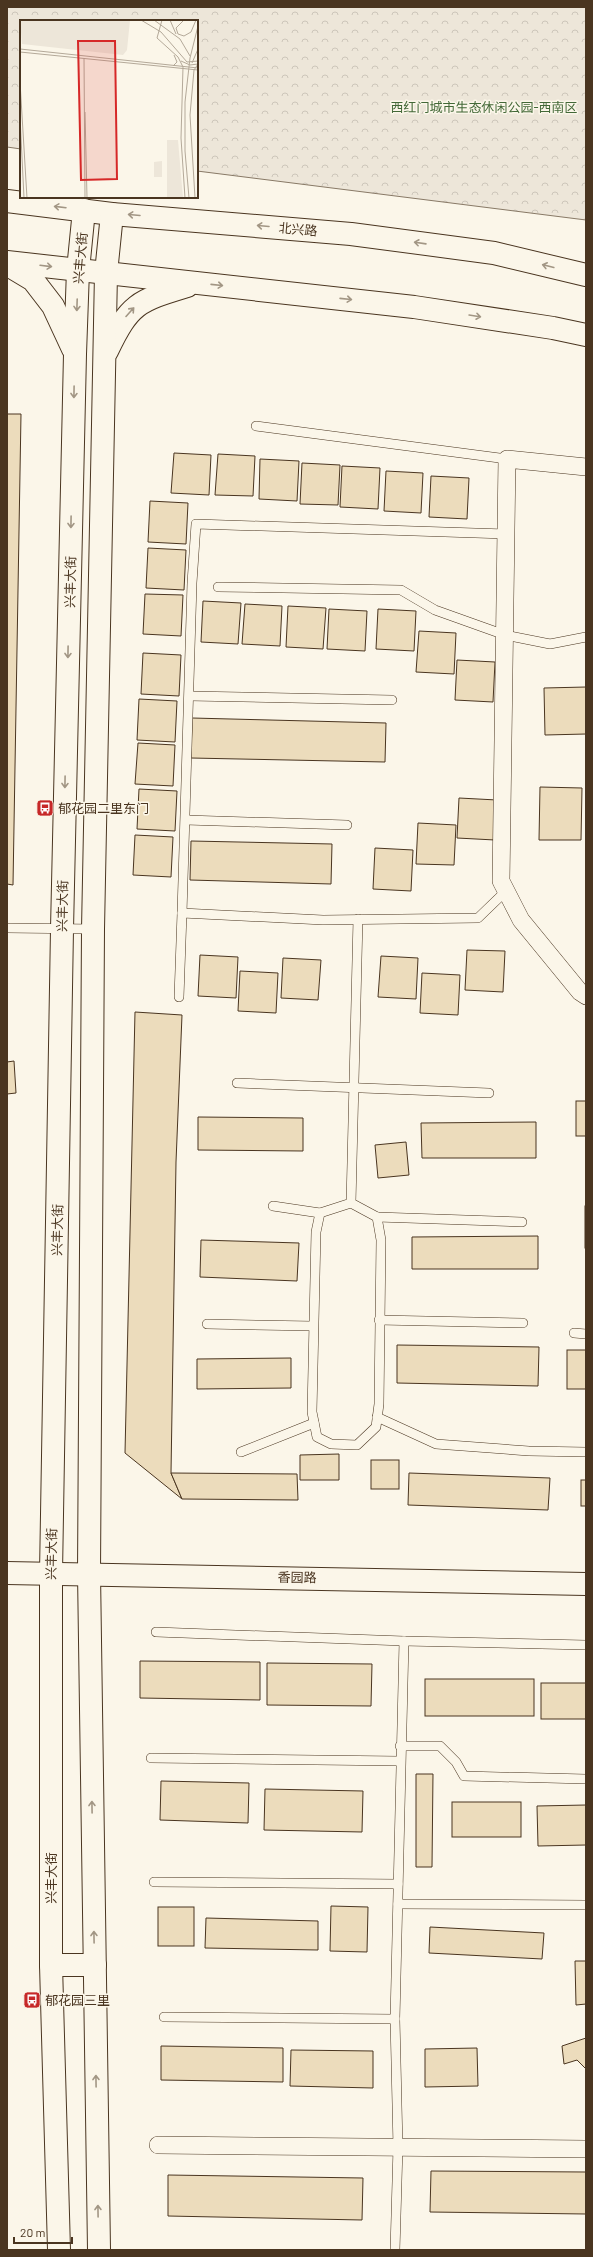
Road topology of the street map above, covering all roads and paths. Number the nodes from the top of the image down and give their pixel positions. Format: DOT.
graph roads {
  1 [pos="7,201"];
  2 [pos="84,210"];
  3 [pos="112,214"];
  4 [pos="7,263"];
  5 [pos="78,270"];
  6 [pos="106,274"];
  7 [pos="586,275"];
  8 [pos="195,283"];
  9 [pos="586,335"];
  10 [pos="75,354"];
  11 [pos="104,358"];
  12 [pos="256,426"];
  13 [pos="507,459"];
  14 [pos="586,467"];
  15 [pos="506,534"];
  16 [pos="218,587"];
  17 [pos="505,635"];
  18 [pos="586,637"];
  19 [pos="190,696"];
  20 [pos="392,700"];
  21 [pos="186,820"];
  22 [pos="347,825"];
  23 [pos="506,890"];
  24 [pos="182,913"];
  25 [pos="358,919"];
  26 [pos="7,928"];
  27 [pos="62,929"];
  28 [pos="93,929"];
  29 [pos="586,996"];
  30 [pos="179,997"];
  31 [pos="237,1083"];
  32 [pos="353,1088"];
  33 [pos="489,1093"];
  34 [pos="351,1203"];
  35 [pos="273,1206"];
  36 [pos="320,1212"];
  37 [pos="377,1217"];
  38 [pos="522,1222"];
  39 [pos="379,1320"];
  40 [pos="523,1323"];
  41 [pos="207,1324"];
  42 [pos="313,1326"];
  43 [pos="574,1333"];
  44 [pos="586,1334"];
  45 [pos="377,1416"];
  46 [pos="314,1423"];
  47 [pos="241,1452"];
  48 [pos="586,1452"];
  49 [pos="7,1573"];
  50 [pos="51,1573"];
  51 [pos="89,1573"];
  52 [pos="586,1584"];
  53 [pos="156,1632"];
  54 [pos="404,1641"];
  55 [pos="586,1644"];
  56 [pos="400,1746"];
  57 [pos="150,1758"];
  58 [pos="399,1762"];
  59 [pos="586,1779"];
  60 [pos="154,1882"];
  61 [pos="398,1884"];
  62 [pos="398,1904"];
  63 [pos="586,1905"];
  64 [pos="51,1964"];
  65 [pos="95,1965"];
  66 [pos="164,2017"];
  67 [pos="395,2019"];
  68 [pos="158,2145"];
  69 [pos="398,2147"];
  70 [pos="586,2149"];
  71 [pos="59,2250"];
  72 [pos="99,2250"];
  73 [pos="395,2250"];
  2 -- 1 [label="main road, 北兴路, one-way"];
  2 -- 3 [label="main road, 北兴路"];
  2 -- 5 [label="main road, 兴丰大街"];
  3 -- 6 [label="main road, 兴丰大街"];
  7 -- 3 [label="main road, 北兴路, one-way"];
  4 -- 5 [label="main road, one-way"];
  4 -- 10 [label="main road"];
  5 -- 6 [label="main road"];
  5 -- 10 [label="main road, 兴丰大街, one-way"];
  6 -- 8 [label="main road"];
  6 -- 11 [label="main road, 兴丰大街"];
  8 -- 9 [label="main road, one-way"];
  11 -- 8 [label="main road, one-way"];
  10 -- 27 [label="main road, 兴丰大街, one-way"];
  11 -- 28 [label="main road, 兴丰大街"];
  12 -- 13 [label="lane"];
  13 -- 14 [label="street"];
  13 -- 15 [label="street"];
  15 -- 17 [label="street"];
  15 -- 19 [label="lane"];
  16 -- 17 [label="lane"];
  17 -- 18 [label="lane"];
  17 -- 23 [label="street"];
  19 -- 20 [label="lane"];
  19 -- 21 [label="lane"];
  21 -- 22 [label="lane"];
  21 -- 24 [label="lane"];
  23 -- 25 [label="lane"];
  23 -- 29 [label="street"];
  24 -- 25 [label="lane"];
  24 -- 30 [label="lane"];
  25 -- 32 [label="lane"];
  26 -- 27 [label="lane"];
  27 -- 28 [label="lane"];
  27 -- 50 [label="main road, 兴丰大街"];
  28 -- 51 [label="main road, 兴丰大街"];
  31 -- 32 [label="lane"];
  32 -- 33 [label="lane"];
  32 -- 34 [label="lane"];
  34 -- 36 [label="lane"];
  34 -- 37 [label="lane"];
  35 -- 36 [label="lane"];
  36 -- 42 [label="lane"];
  37 -- 38 [label="lane"];
  37 -- 39 [label="lane"];
  39 -- 40 [label="lane"];
  39 -- 45 [label="lane"];
  41 -- 42 [label="lane"];
  42 -- 46 [label="lane"];
  43 -- 44 [label="lane"];
  45 -- 46 [label="lane"];
  45 -- 48 [label="lane"];
  46 -- 47 [label="lane"];
  49 -- 50 [label="main road, 香园路"];
  50 -- 51 [label="main road, 香园路"];
  50 -- 64 [label="main road, 兴丰大街"];
  51 -- 52 [label="main road, 香园路"];
  65 -- 51 [label="main road, 兴丰大街, one-way"];
  53 -- 54 [label="lane"];
  54 -- 55 [label="lane"];
  54 -- 56 [label="lane"];
  56 -- 58 [label="lane"];
  56 -- 59 [label="lane"];
  57 -- 58 [label="lane"];
  58 -- 61 [label="lane"];
  60 -- 61 [label="lane"];
  61 -- 62 [label="lane"];
  62 -- 63 [label="lane"];
  62 -- 67 [label="lane"];
  64 -- 65 [label="main road"];
  64 -- 71 [label="main road, 兴丰大街"];
  72 -- 65 [label="main road, 兴丰大街, one-way"];
  66 -- 67 [label="lane"];
  67 -- 69 [label="lane"];
  68 -- 69 [label="street"];
  69 -- 70 [label="street"];
  69 -- 73 [label="lane"];
}
